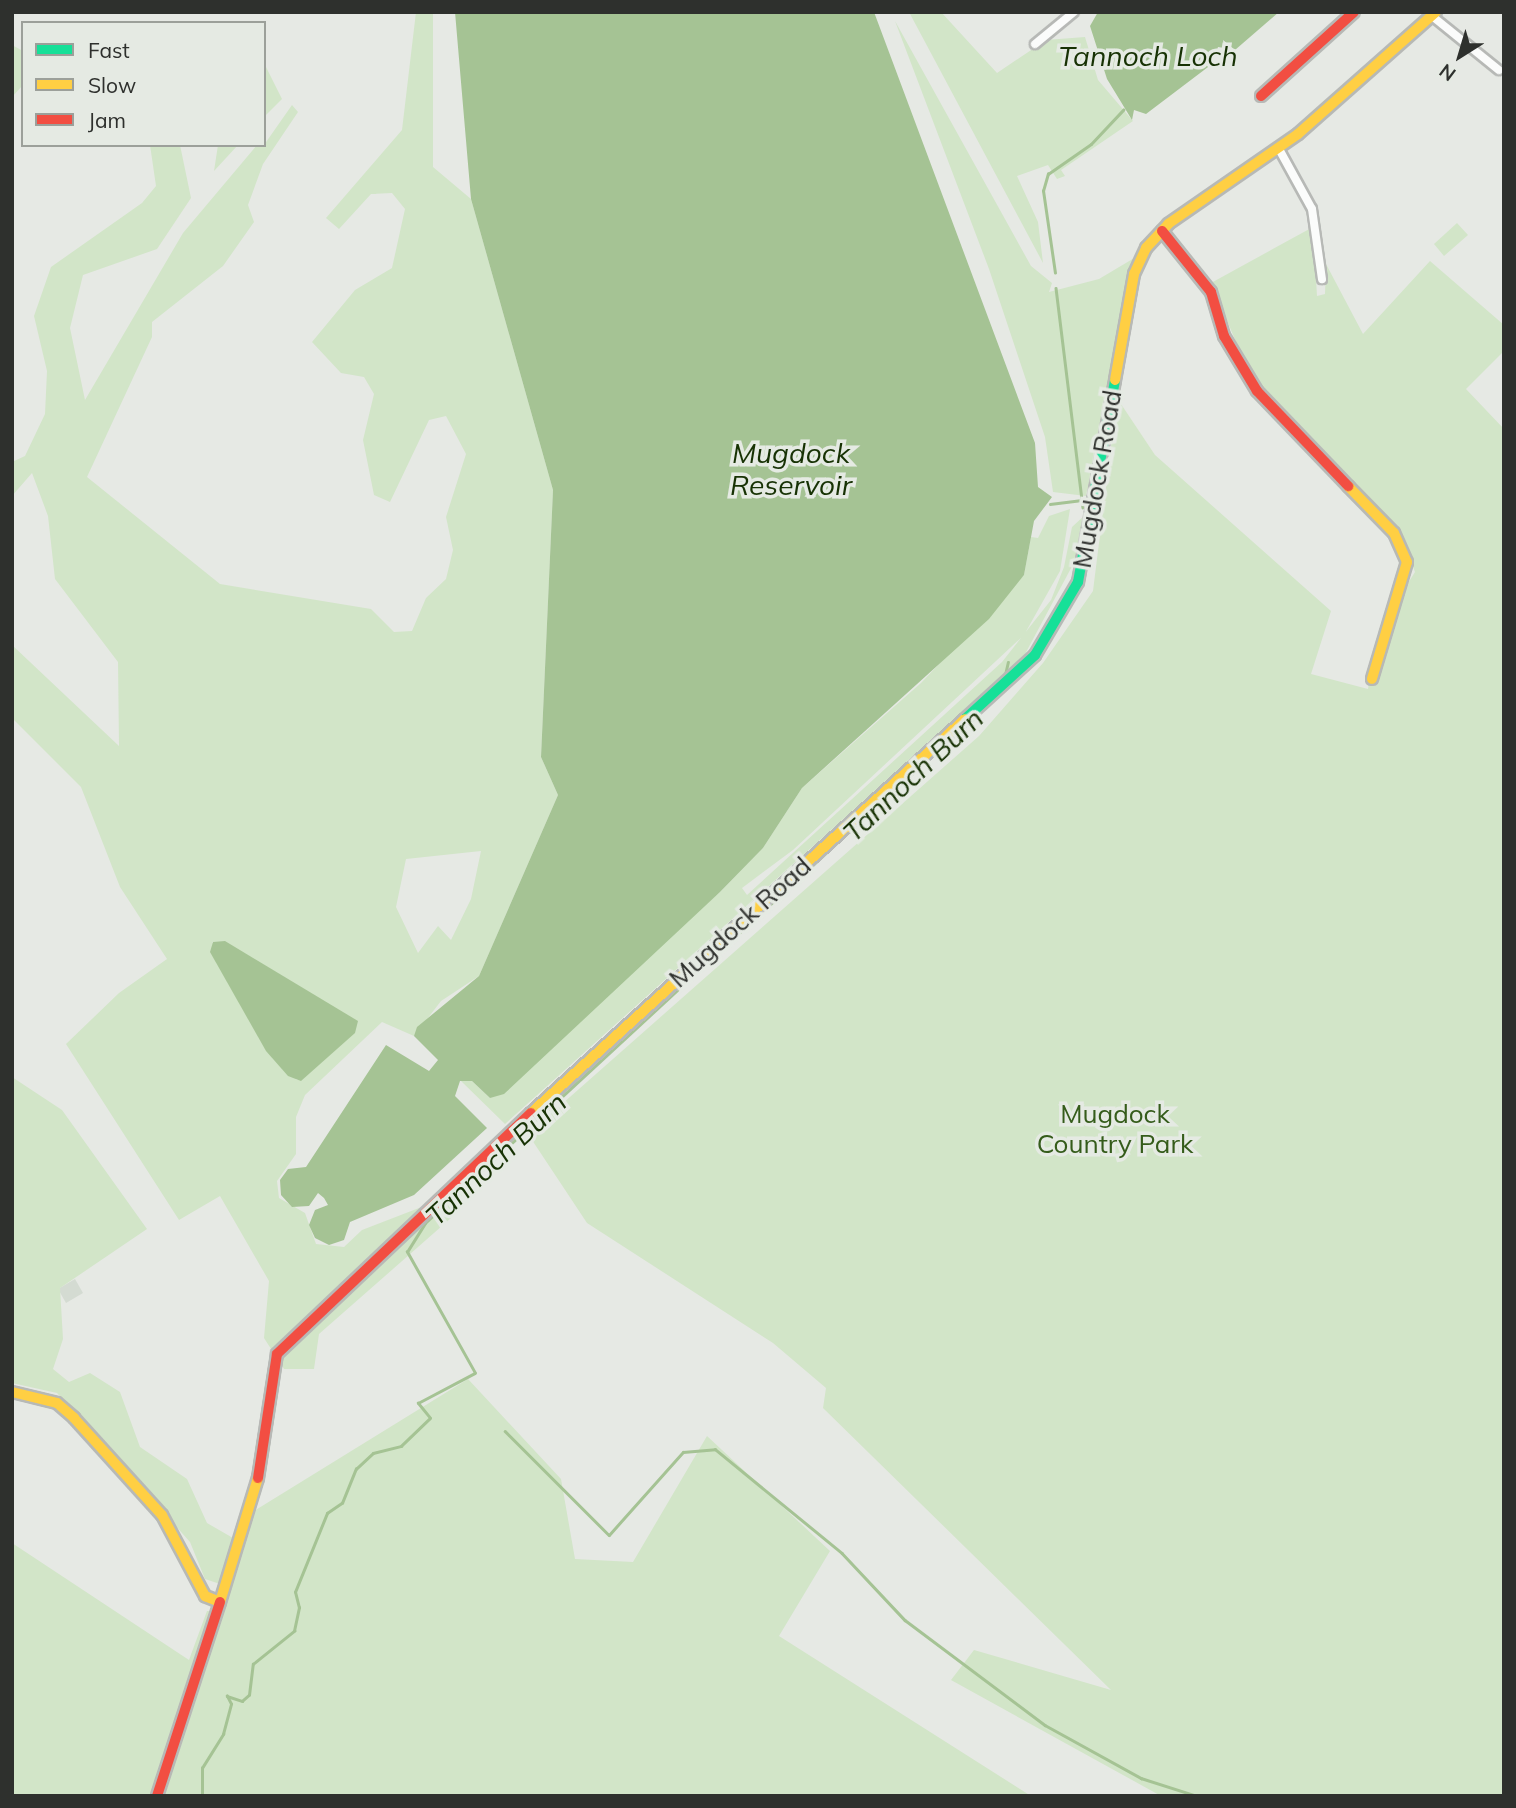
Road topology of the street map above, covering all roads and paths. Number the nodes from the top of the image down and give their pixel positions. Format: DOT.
graph roads {
  1 [pos="1074,12"];
  2 [pos="1354,12"];
  3 [pos="1434,14"];
  4 [pos="1035,44"];
  5 [pos="1499,70"];
  6 [pos="1261,96"];
  7 [pos="1279,149"];
  8 [pos="1162,231"];
  9 [pos="1322,279"];
  10 [pos="1372,679"];
  11 [pos="12,1392"];
  12 [pos="220,1602"];
  13 [pos="157,1796"];
  1 -- 4 [label="street"];
  2 -- 6 [label="street"];
  3 -- 5 [label="street"];
  3 -- 7 [label="street, Mugdock Road"];
  7 -- 8 [label="street, Mugdock Road"];
  7 -- 9 [label="street"];
  8 -- 10 [label="street"];
  8 -- 12 [label="street, Mugdock Road"];
  11 -- 12 [label="street"];
  12 -- 13 [label="street, Mugdock Road"];
}
